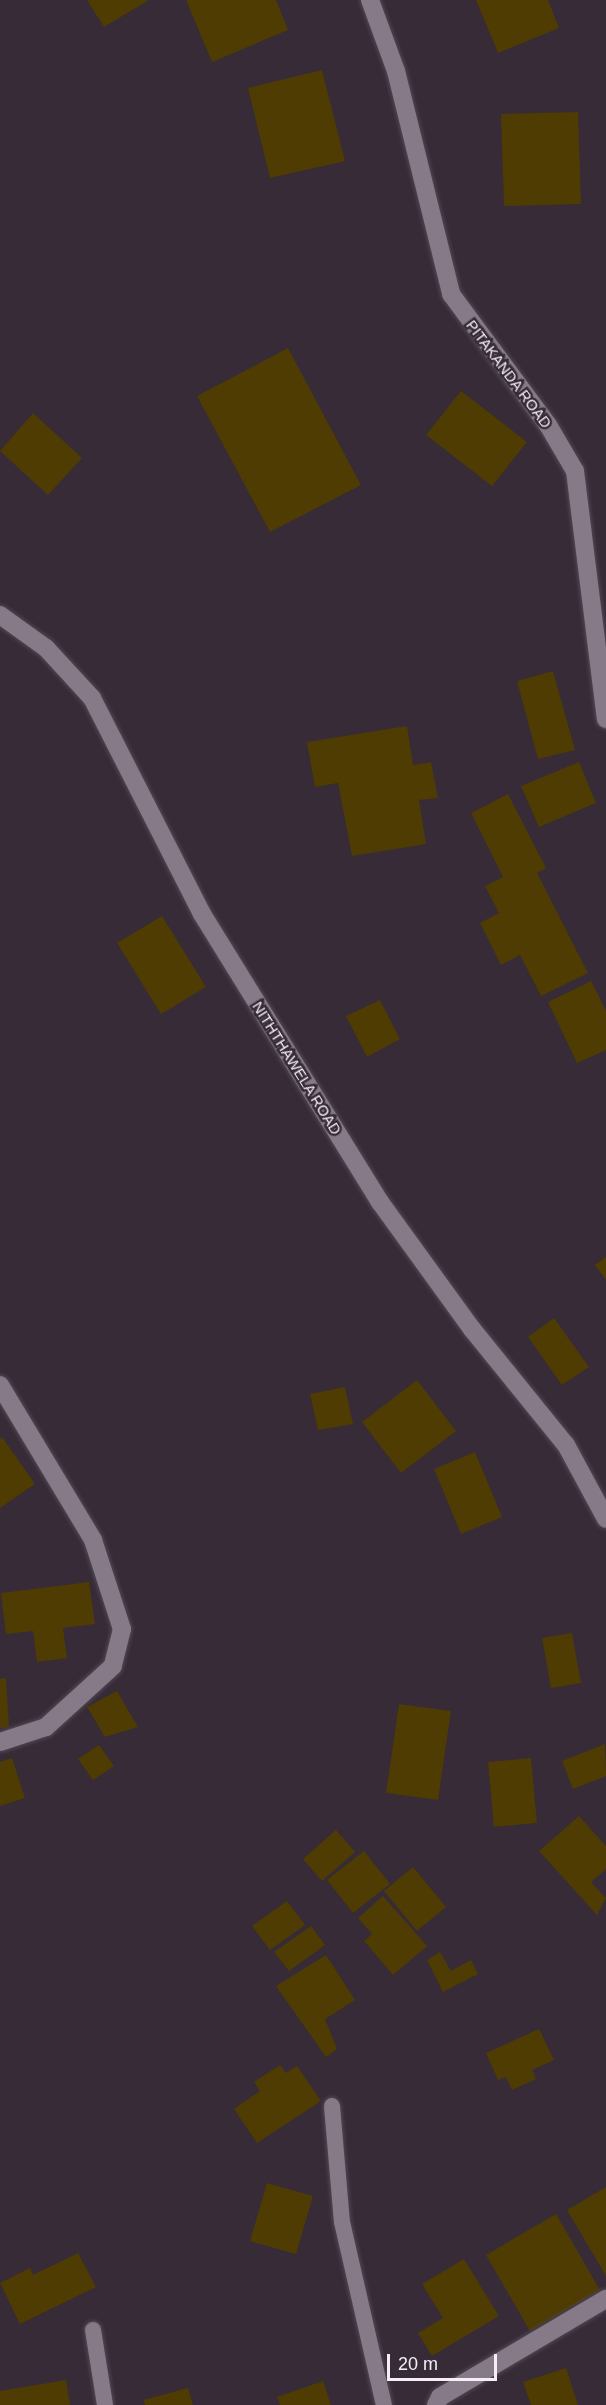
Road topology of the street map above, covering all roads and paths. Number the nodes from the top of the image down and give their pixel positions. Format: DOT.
graph roads {
  1 [pos="370,0"];
  2 [pos="0,615"];
  3 [pos="606,719"];
  4 [pos="0,1385"];
  5 [pos="606,1519"];
  6 [pos="0,1742"];
  7 [pos="332,2106"];
  8 [pos="606,2299"];
  9 [pos="93,2330"];
  10 [pos="105,2405"];
  11 [pos="384,2405"];
  12 [pos="436,2405"];
  1 -- 3 [label="street, PITAKANDA ROAD"];
  2 -- 5 [label="street, NITHTHAWELA ROAD"];
  4 -- 6 [label="street"];
  7 -- 11 [label="lane"];
  8 -- 12 [label="street"];
  9 -- 10 [label="lane"];
}
